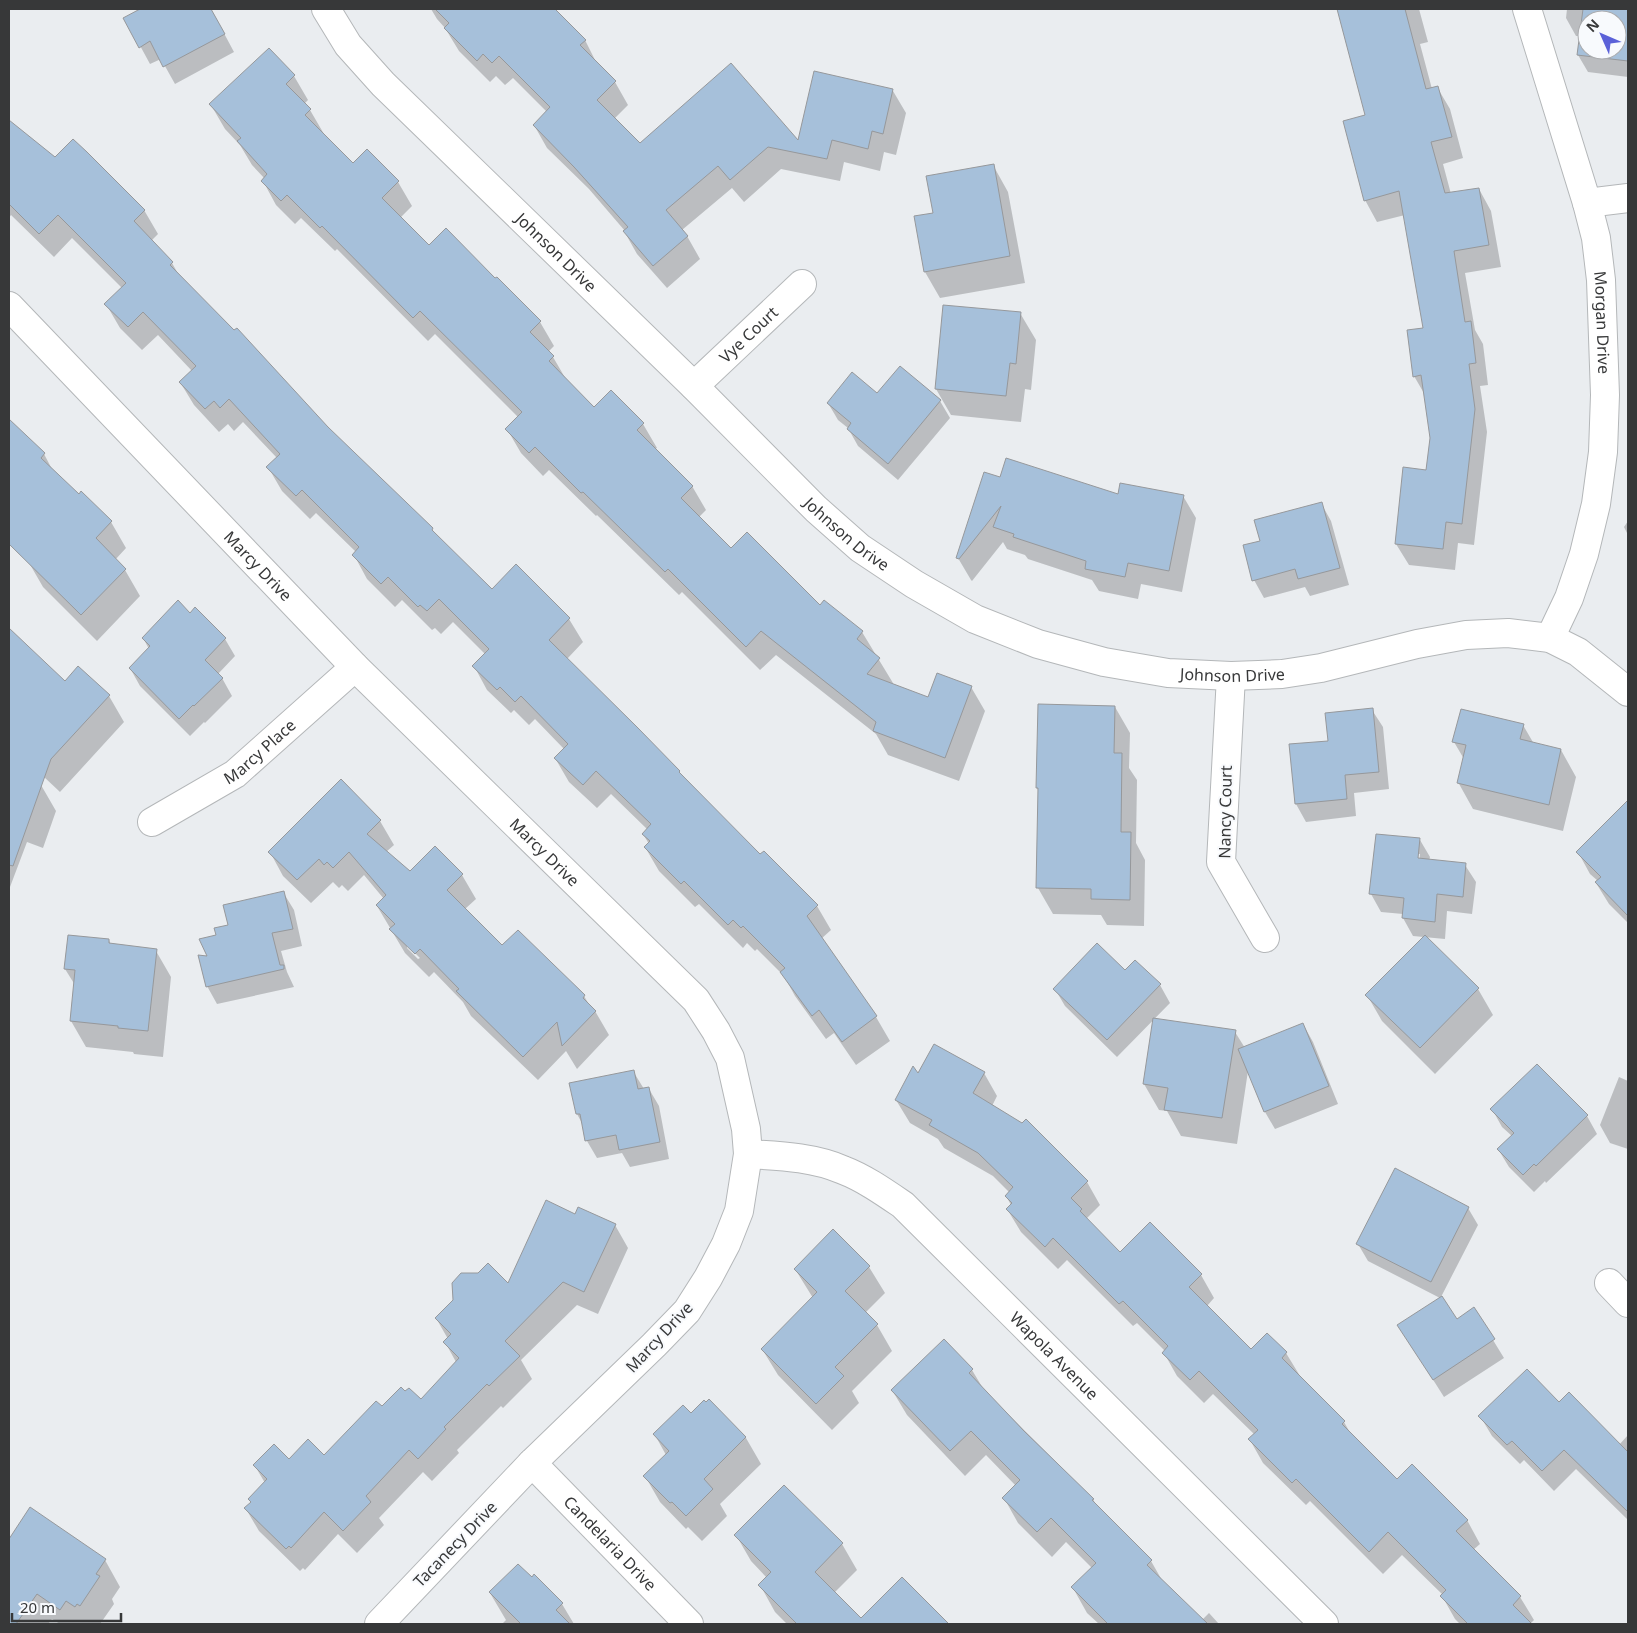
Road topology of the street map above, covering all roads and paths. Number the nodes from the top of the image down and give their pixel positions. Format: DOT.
graph roads {
  1 [pos="326,9"];
  2 [pos="1527,9"];
  3 [pos="1628,198"];
  4 [pos="1587,203"];
  5 [pos="802,284"];
  6 [pos="9,306"];
  7 [pos="694,386"];
  8 [pos="1550,638"];
  9 [pos="355,667"];
  10 [pos="1231,676"];
  11 [pos="1628,692"];
  12 [pos="152,822"];
  13 [pos="1265,938"];
  14 [pos="748,1154"];
  15 [pos="1609,1283"];
  16 [pos="1628,1303"];
  17 [pos="532,1463"];
  18 [pos="378,1624"];
  19 [pos="689,1624"];
  20 [pos="1324,1624"];
  1 -- 7 [label="street, Johnson Drive"];
  2 -- 4 [label="street, Morgan Drive"];
  3 -- 4 [label="street"];
  4 -- 8 [label="street, Morgan Drive"];
  5 -- 7 [label="street, Vye Court"];
  6 -- 9 [label="street, Marcy Drive"];
  7 -- 10 [label="street, Johnson Drive"];
  8 -- 10 [label="street, Johnson Drive"];
  8 -- 11 [label="street"];
  9 -- 12 [label="street, Marcy Place"];
  9 -- 14 [label="street, Marcy Drive"];
  10 -- 13 [label="street, Nancy Court"];
  14 -- 17 [label="street, Marcy Drive"];
  14 -- 20 [label="street, Wapola Avenue"];
  15 -- 16 [label="street"];
  17 -- 18 [label="street, Tacanecy Drive"];
  17 -- 19 [label="street, Candelaria Drive"];
}
